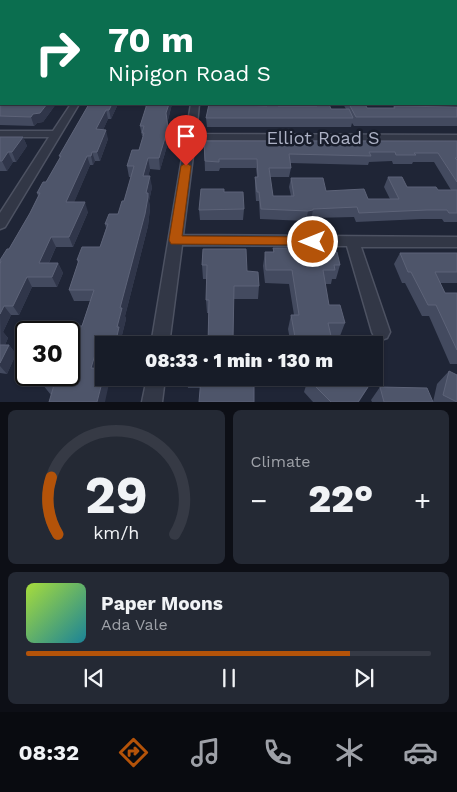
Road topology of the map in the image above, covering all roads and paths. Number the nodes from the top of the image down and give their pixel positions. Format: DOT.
graph roads {
  1 [pos="74,105"];
  2 [pos="196,105"];
  3 [pos="0,134"];
  4 [pos="56,134"];
  5 [pos="190,136"];
  6 [pos="457,138"];
  7 [pos="0,224"];
  8 [pos="176,240"];
  9 [pos="353,242"];
  10 [pos="457,242"];
  11 [pos="381,332"];
  12 [pos="161,336"];
  13 [pos="155,386"];
  14 [pos="152,402"];
  1 -- 4 [label="street"];
  2 -- 5 [label="street"];
  3 -- 4 [label="street"];
  4 -- 7 [label="street"];
  5 -- 6 [label="street, Elliot Road S"];
  5 -- 8 [label="street"];
  8 -- 9 [label="street"];
  8 -- 12 [label="street"];
  9 -- 10 [label="street"];
  9 -- 11 [label="street"];
  13 -- 14 [label="street"];
}
